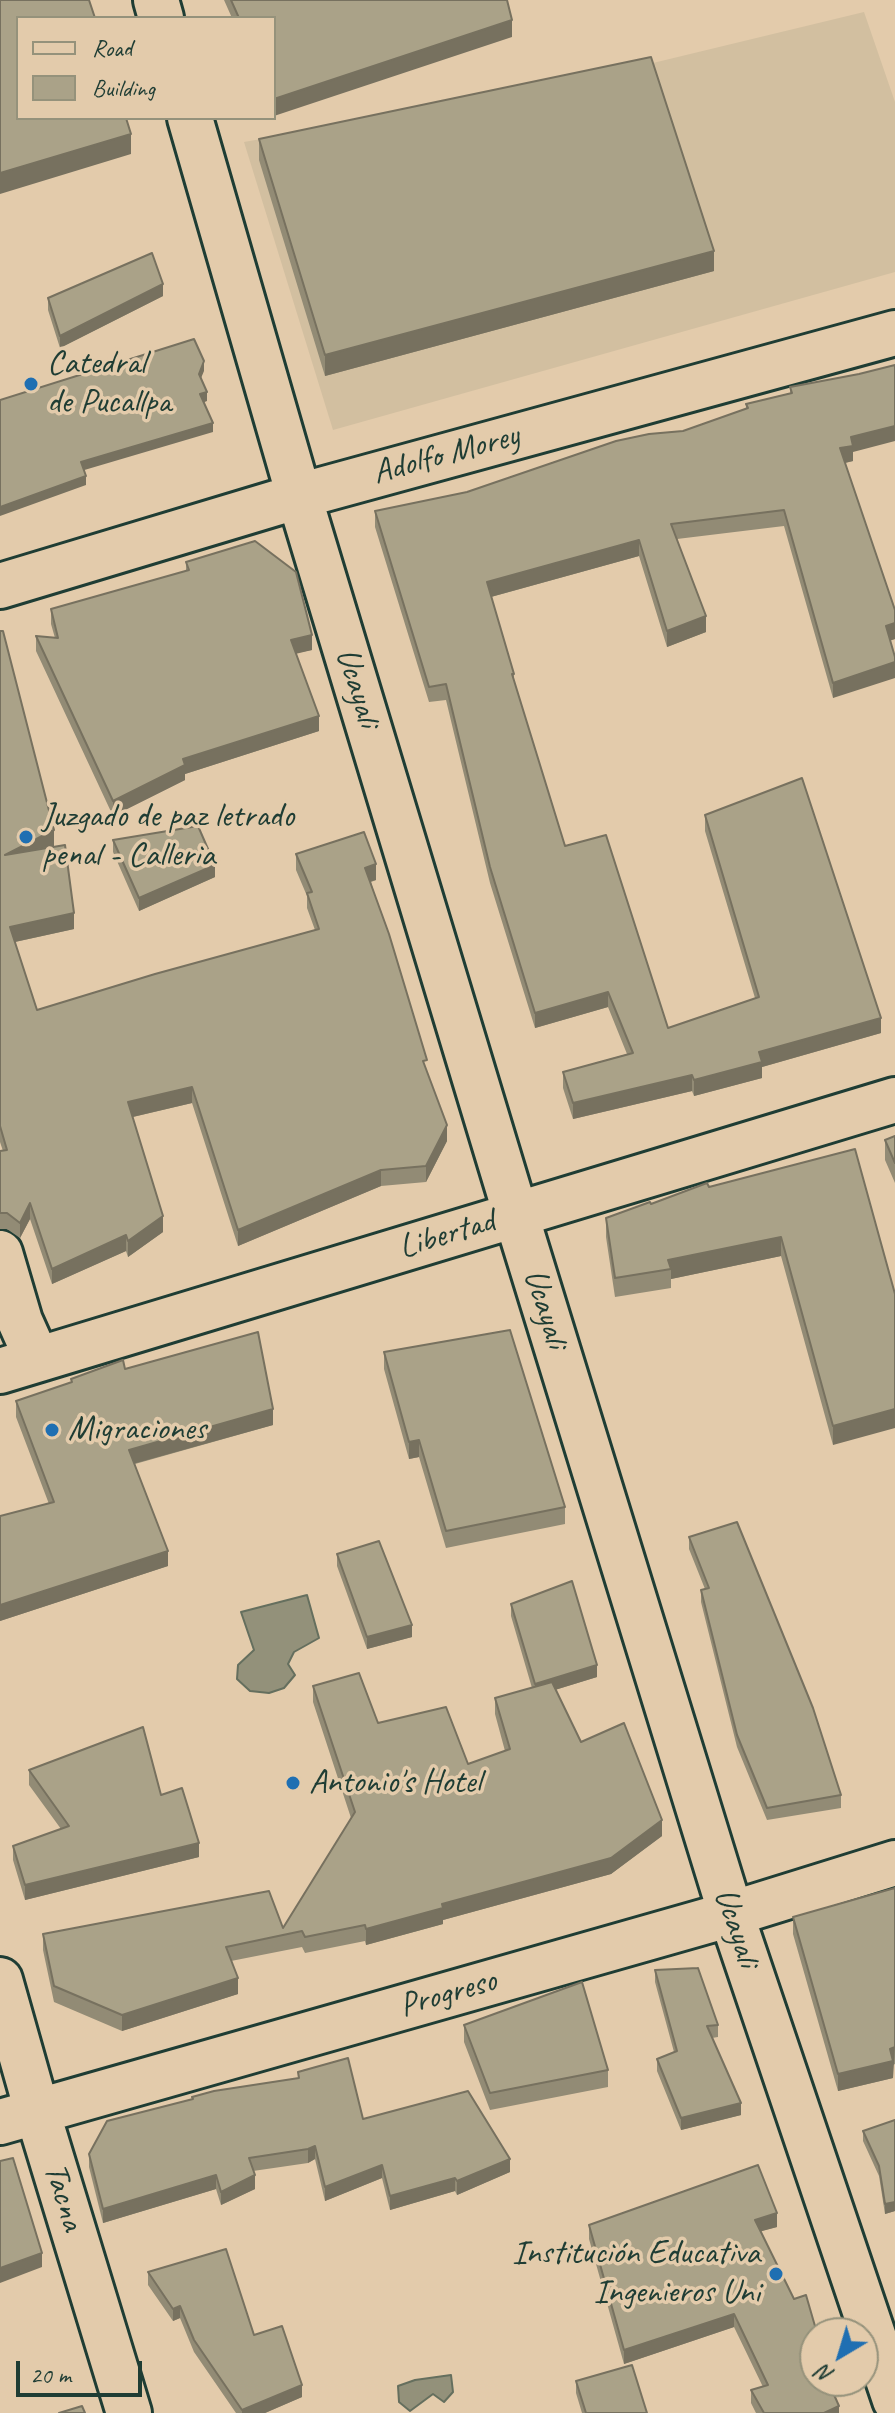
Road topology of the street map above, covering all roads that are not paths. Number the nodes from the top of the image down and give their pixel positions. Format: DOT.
graph roads {
  1 [pos="191,120"];
  2 [pos="895,333"];
  3 [pos="299,496"];
  4 [pos="0,586"];
  5 [pos="895,1100"];
  6 [pos="516,1215"];
  7 [pos="0,1253"];
  8 [pos="19,1365"];
  9 [pos="895,1863"];
  10 [pos="731,1914"];
  11 [pos="0,1980"];
  12 [pos="18,2116"];
  13 [pos="895,2400"];
  14 [pos="129,2413"];
  1 -- 3 [label="street, Ucayali"];
  2 -- 3 [label="street, Adolfo Morey"];
  3 -- 4 [label="street, Adolfo Morey"];
  3 -- 6 [label="street, Ucayali"];
  5 -- 6 [label="street, Libertad"];
  6 -- 8 [label="street, Libertad"];
  6 -- 10 [label="street, Ucayali"];
  7 -- 8 [label="street"];
  9 -- 10 [label="street, Progreso"];
  10 -- 12 [label="street, Progreso"];
  10 -- 13 [label="street, Ucayali"];
  11 -- 12 [label="street, Tacna"];
  12 -- 14 [label="street, Tacna"];
}
